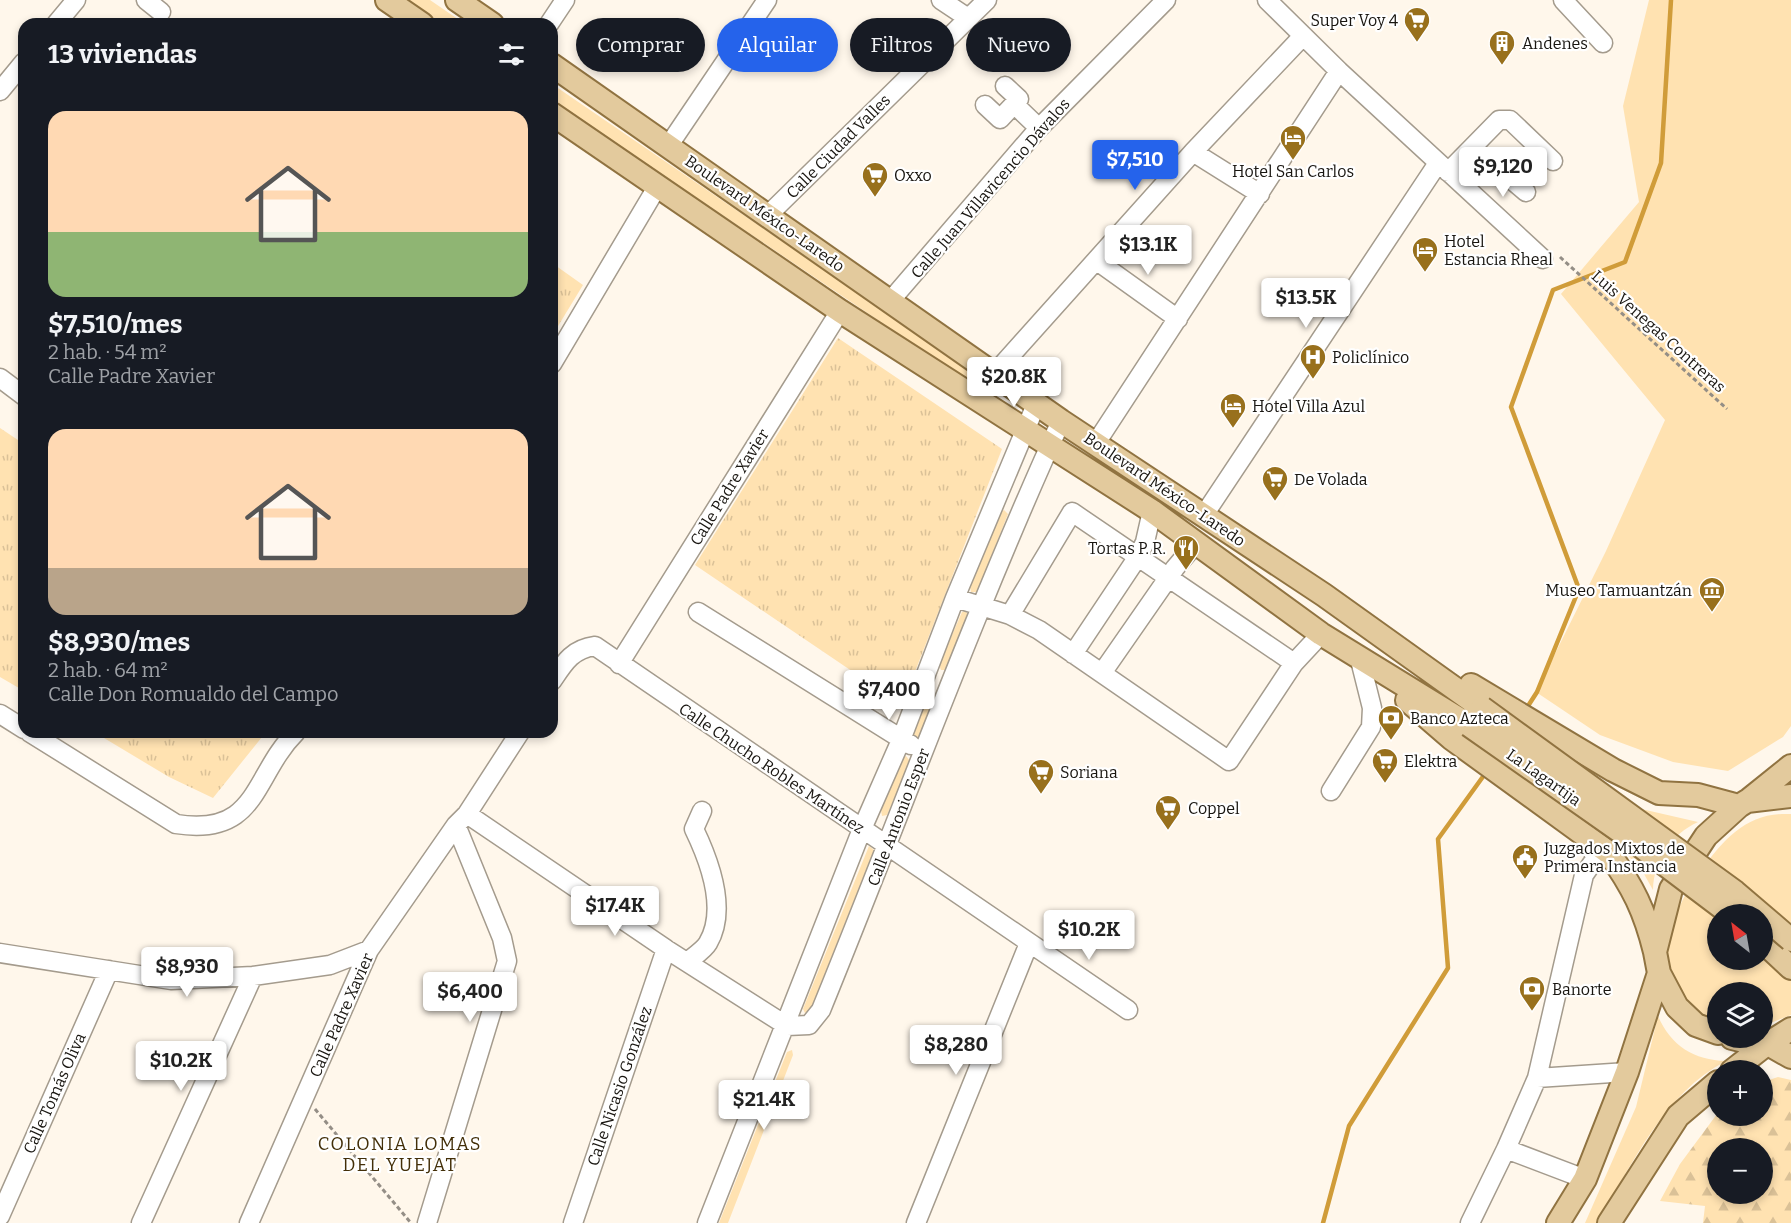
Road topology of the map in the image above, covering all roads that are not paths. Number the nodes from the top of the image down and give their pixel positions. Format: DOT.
graph roads {
  1 [pos="76,0"];
  2 [pos="146,0"];
  3 [pos="387,0"];
  4 [pos="457,0"];
  5 [pos="565,0"];
  6 [pos="767,0"];
  7 [pos="942,0"];
  8 [pos="987,0"];
  9 [pos="1166,0"];
  10 [pos="1267,0"];
  11 [pos="1563,0"];
  12 [pos="161,12"];
  13 [pos="61,18"];
  14 [pos="413,18"];
  15 [pos="483,18"];
  16 [pos="553,18"];
  17 [pos="968,18"];
  18 [pos="966,20"];
  19 [pos="1303,36"];
  20 [pos="1603,43"];
  21 [pos="18,69"];
  22 [pos="558,70"];
  23 [pos="1339,71"];
  24 [pos="1005,86"];
  25 [pos="0,91"];
  26 [pos="1014,104"];
  27 [pos="985,105"];
  28 [pos="558,118"];
  29 [pos="1039,128"];
  30 [pos="669,145"];
  31 [pos="1473,147"];
  32 [pos="1193,152"];
  33 [pos="1553,161"];
  34 [pos="1443,167"];
  35 [pos="657,187"];
  36 [pos="1526,192"];
  37 [pos="1260,194"];
  38 [pos="767,216"];
  39 [pos="1543,259"];
  40 [pos="1097,261"];
  41 [pos="891,300"];
  42 [pos="840,311"];
  43 [pos="1178,319"];
  44 [pos="558,354"];
  45 [pos="995,373"];
  46 [pos="0,378"];
  47 [pos="18,392"];
  48 [pos="976,400"];
  49 [pos="1037,402"];
  50 [pos="1061,421"];
  51 [pos="1024,430"];
  52 [pos="1096,443"];
  53 [pos="1050,446"];
  54 [pos="1152,511"];
  55 [pos="1204,515"];
  56 [pos="1197,542"];
  57 [pos="1139,555"];
  58 [pos="1170,576"];
  59 [pos="1324,595"];
  60 [pos="955,598"];
  61 [pos="982,607"];
  62 [pos="698,612"];
  63 [pos="1010,615"];
  64 [pos="1321,634"];
  65 [pos="1073,654"];
  66 [pos="1360,660"];
  67 [pos="1294,663"];
  68 [pos="619,664"];
  69 [pos="558,671"];
  70 [pos="1102,674"];
  71 [pos="926,675"];
  72 [pos="950,685"];
  73 [pos="1,717"];
  74 [pos="1476,717"];
  75 [pos="18,726"];
  76 [pos="39,738"];
  77 [pos="292,738"];
  78 [pos="516,738"];
  79 [pos="901,740"];
  80 [pos="923,752"];
  81 [pos="1791,766"];
  82 [pos="1613,770"];
  83 [pos="1331,791"];
  84 [pos="1791,796"];
  85 [pos="1743,803"];
  86 [pos="702,811"];
  87 [pos="461,820"];
  88 [pos="1624,822"];
  89 [pos="862,829"];
  90 [pos="1590,839"];
  91 [pos="887,846"];
  92 [pos="1719,904"];
  93 [pos="1791,940"];
  94 [pos="1029,943"];
  95 [pos="666,949"];
  96 [pos="369,950"];
  97 [pos="1773,951"];
  98 [pos="0,953"];
  99 [pos="687,962"];
  100 [pos="1657,962"];
  101 [pos="1791,968"];
  102 [pos="109,970"];
  103 [pos="253,976"];
  104 [pos="1128,1010"];
  105 [pos="787,1026"];
  106 [pos="1707,1029"];
  107 [pos="1791,1029"];
  108 [pos="1773,1041"];
  109 [pos="1762,1048"];
  110 [pos="1772,1048"];
  111 [pos="1791,1057"];
  112 [pos="1746,1060"];
  113 [pos="1627,1072"];
  114 [pos="1537,1078"];
  115 [pos="1707,1091"];
  116 [pos="1506,1149"];
  117 [pos="1585,1179"];
  118 [pos="0,1216"];
  119 [pos="141,1223"];
  120 [pos="249,1223"];
  121 [pos="427,1223"];
  122 [pos="573,1223"];
  123 [pos="708,1223"];
  124 [pos="915,1223"];
  125 [pos="1470,1223"];
  126 [pos="1558,1223"];
  127 [pos="1609,1223"];
  1 -- 13 [label="street"];
  2 -- 12 [label="street"];
  3 -- 14 [label="main road"];
  4 -- 15 [label="main road"];
  5 -- 16 [label="street"];
  6 -- 30 [label="street"];
  7 -- 17 [label="street"];
  8 -- 17 [label="street, Calle Ciudad Valles"];
  9 -- 29 [label="street, Calle Juan Villavicencio Dávalos"];
  10 -- 19 [label="street"];
  11 -- 20 [label="street"];
  18 -- 38 [label="street, Calle Ciudad Valles"];
  19 -- 23 [label="street"];
  19 -- 32 [label="street"];
  21 -- 25 [label="street"];
  22 -- 30 [label="main road, Boulevard México-Laredo"];
  23 -- 34 [label="street"];
  23 -- 37 [label="street"];
  24 -- 26 [label="street"];
  26 -- 27 [label="street"];
  26 -- 29 [label="street"];
  28 -- 35 [label="main road, Boulevard México-Laredo"];
  29 -- 41 [label="street, Calle Juan Villavicencio Dávalos"];
  30 -- 38 [label="main road, Boulevard México-Laredo"];
  31 -- 33 [label="street"];
  31 -- 34 [label="street"];
  31 -- 36 [label="street"];
  32 -- 37 [label="street"];
  32 -- 40 [label="street"];
  34 -- 39 [label="street"];
  34 -- 55 [label="street"];
  35 -- 42 [label="main road, Boulevard México-Laredo"];
  35 -- 44 [label="street"];
  37 -- 43 [label="street"];
  38 -- 41 [label="main road, Boulevard México-Laredo"];
  40 -- 43 [label="street"];
  40 -- 45 [label="street"];
  41 -- 45 [label="main road, Boulevard México-Laredo"];
  42 -- 48 [label="main road, Boulevard México-Laredo"];
  42 -- 68 [label="street, Calle Padre Xavier"];
  43 -- 52 [label="street"];
  45 -- 48 [label="street"];
  45 -- 49 [label="main road, Boulevard México-Laredo"];
  46 -- 47 [label="street"];
  48 -- 51 [label="main road, Boulevard México-Laredo"];
  49 -- 50 [label="main road, Boulevard México-Laredo"];
  49 -- 51 [label="street, Calle Antonio Esper"];
  50 -- 52 [label="main road, Boulevard México-Laredo"];
  50 -- 53 [label="street, Calle Antonio Esper"];
  51 -- 53 [label="main road, Boulevard México-Laredo"];
  51 -- 60 [label="street, Calle Antonio Esper"];
  52 -- 55 [label="main road, Boulevard México-Laredo"];
  53 -- 54 [label="main road, Boulevard México-Laredo"];
  53 -- 61 [label="street, Calle Antonio Esper"];
  54 -- 56 [label="main road, Boulevard México-Laredo"];
  54 -- 57 [label="street"];
  55 -- 59 [label="main road, Boulevard México-Laredo"];
  56 -- 58 [label="street"];
  56 -- 64 [label="main road, Boulevard México-Laredo"];
  57 -- 58 [label="street"];
  57 -- 63 [label="street"];
  57 -- 65 [label="street"];
  58 -- 67 [label="street"];
  58 -- 70 [label="street"];
  59 -- 74 [label="main road, Boulevard México-Laredo"];
  59 -- 82 [label="main road"];
  60 -- 61 [label="street"];
  60 -- 71 [label="street, Calle Antonio Esper"];
  61 -- 63 [label="street"];
  61 -- 72 [label="street, Calle Antonio Esper"];
  62 -- 79 [label="street"];
  63 -- 65 [label="street"];
  64 -- 66 [label="main road, Boulevard México-Laredo"];
  64 -- 67 [label="street"];
  65 -- 70 [label="street"];
  66 -- 74 [label="main road, Boulevard México-Laredo"];
  66 -- 83 [label="street"];
  66 -- 90 [label="main road"];
  67 -- 70 [label="street"];
  68 -- 69 [label="street, Calle Chucho Robles Martínez"];
  68 -- 89 [label="street, Calle Chucho Robles Martínez"];
  71 -- 72 [label="street"];
  71 -- 79 [label="street, Calle Antonio Esper"];
  72 -- 80 [label="street, Calle Antonio Esper"];
  73 -- 75 [label="street"];
  74 -- 88 [label="main road, La Lagartija, bridge"];
  76 -- 77 [label="street"];
  78 -- 87 [label="street, Calle Padre Xavier"];
  79 -- 80 [label="street"];
  79 -- 89 [label="street, Calle Antonio Esper"];
  80 -- 91 [label="street, Calle Antonio Esper"];
  81 -- 85 [label="main road"];
  82 -- 85 [label="main road"];
  82 -- 90 [label="main road"];
  84 -- 85 [label="main road"];
  85 -- 100 [label="main road"];
  86 -- 99 [label="street"];
  87 -- 95 [label="street"];
  87 -- 96 [label="street, Calle Padre Xavier"];
  87 -- 121 [label="street"];
  88 -- 92 [label="main road, bridge"];
  88 -- 93 [label="main road, bridge"];
  89 -- 91 [label="street, Calle Chucho Robles Martínez"];
  89 -- 105 [label="street, Calle Antonio Esper"];
  90 -- 100 [label="main road"];
  90 -- 114 [label="street"];
  91 -- 94 [label="street, Calle Chucho Robles Martínez"];
  91 -- 105 [label="street, Calle Antonio Esper"];
  94 -- 104 [label="street, Calle Chucho Robles Martínez"];
  94 -- 124 [label="street"];
  95 -- 99 [label="street"];
  95 -- 122 [label="street, Calle Nicasio González"];
  96 -- 103 [label="street"];
  96 -- 120 [label="street, Calle Padre Xavier"];
  97 -- 101 [label="main road"];
  98 -- 102 [label="street"];
  99 -- 105 [label="street"];
  100 -- 106 [label="main road"];
  100 -- 113 [label="main road"];
  102 -- 103 [label="street"];
  102 -- 118 [label="street, Calle Tomás Oliva"];
  103 -- 119 [label="street"];
  105 -- 123 [label="street, Calle Antonio Esper"];
  107 -- 108 [label="main road"];
  109 -- 112 [label="main road"];
  110 -- 111 [label="main road"];
  113 -- 114 [label="street"];
  113 -- 117 [label="main road"];
  114 -- 116 [label="street"];
  115 -- 127 [label="main road"];
  116 -- 117 [label="street"];
  116 -- 125 [label="street"];
  117 -- 126 [label="main road"];
}
